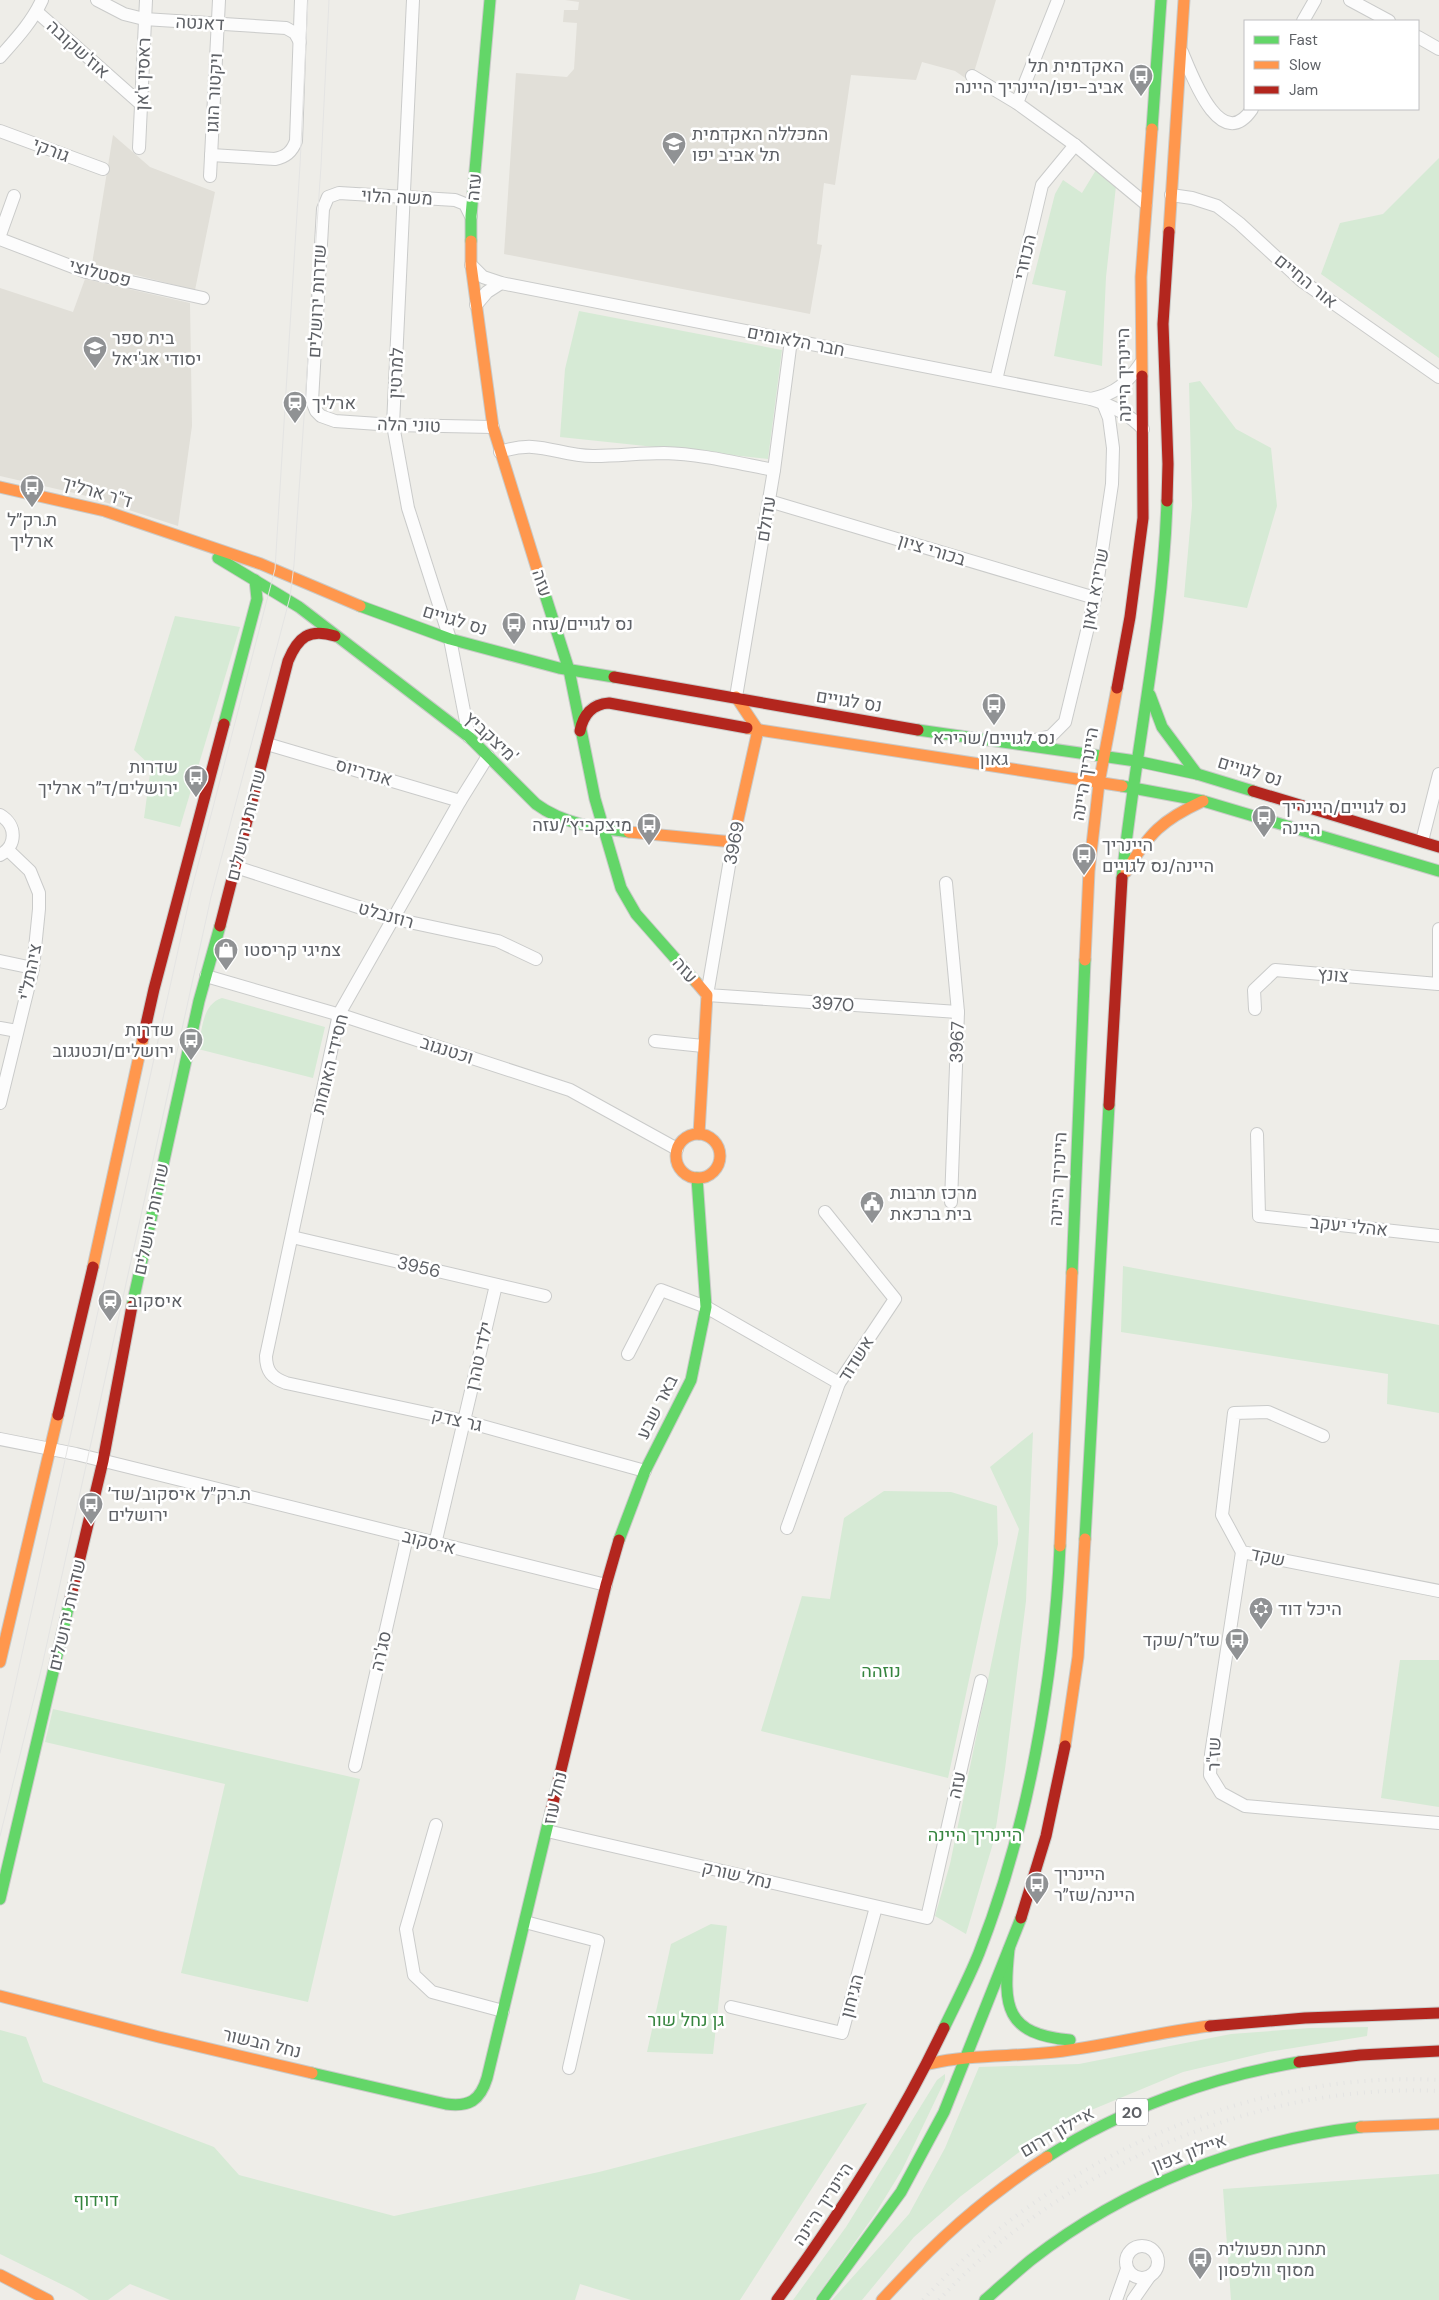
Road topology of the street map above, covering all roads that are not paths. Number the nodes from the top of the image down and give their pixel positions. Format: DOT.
graph roads {
  1 [pos="42,0"];
  2 [pos="97,0"];
  3 [pos="146,0"];
  4 [pos="219,0"];
  5 [pos="301,0"];
  6 [pos="413,0"];
  7 [pos="490,0"];
  8 [pos="1058,0"];
  9 [pos="1161,0"];
  10 [pos="1184,0"];
  11 [pos="1315,0"];
  12 [pos="1350,0"];
  13 [pos="37,12"];
  14 [pos="144,20"];
  15 [pos="1304,20"];
  16 [pos="1387,20"];
  17 [pos="217,24"];
  18 [pos="1419,38"];
  19 [pos="300,42"];
  20 [pos="1180,48"];
  21 [pos="1439,49"];
  22 [pos="0,57"];
  23 [pos="972,76"];
  24 [pos="1018,103"];
  25 [pos="142,105"];
  26 [pos="1251,110"];
  27 [pos="0,131"];
  28 [pos="1075,145"];
  29 [pos="139,148"];
  30 [pos="211,155"];
  31 [pos="103,169"];
  32 [pos="210,176"];
  33 [pos="1171,195"];
  34 [pos="14,196"];
  35 [pos="404,197"];
  36 [pos="1146,204"];
  37 [pos="322,208"];
  38 [pos="471,216"];
  39 [pos="0,235"];
  40 [pos="0,239"];
  41 [pos="471,265"];
  42 [pos="501,283"];
  43 [pos="203,298"];
  44 [pos="476,305"];
  45 [pos="790,340"];
  46 [pos="1141,363"];
  47 [pos="1439,377"];
  48 [pos="996,380"];
  49 [pos="312,394"];
  50 [pos="1097,401"];
  51 [pos="393,425"];
  52 [pos="493,427"];
  53 [pos="1143,429"];
  54 [pos="500,452"];
  55 [pos="774,470"];
  56 [pos="0,487"];
  57 [pos="769,501"];
  58 [pos="182,538"];
  59 [pos="261,564"];
  60 [pos="255,580"];
  61 [pos="1095,598"];
  62 [pos="335,636"];
  63 [pos="450,638"];
  64 [pos="569,670"];
  65 [pos="1149,690"];
  66 [pos="736,697"];
  67 [pos="758,730"];
  68 [pos="580,732"];
  69 [pos="469,736"];
  70 [pos="1018,743"];
  71 [pos="267,744"];
  72 [pos="1104,755"];
  73 [pos="488,756"];
  74 [pos="1136,761"];
  75 [pos="1197,774"];
  76 [pos="1439,774"];
  77 [pos="1099,783"];
  78 [pos="1132,788"];
  79 [pos="460,801"];
  80 [pos="1203,801"];
  81 [pos="0,816"];
  82 [pos="603,828"];
  83 [pos="1422,841"];
  84 [pos="733,842"];
  85 [pos="1439,847"];
  86 [pos="4,853"];
  87 [pos="236,867"];
  88 [pos="1439,872"];
  89 [pos="1122,878"];
  90 [pos="946,883"];
  91 [pos="395,919"];
  92 [pos="1439,929"];
  93 [pos="536,959"];
  94 [pos="0,961"];
  95 [pos="33,968"];
  96 [pos="206,976"];
  97 [pos="1439,984"];
  98 [pos="707,995"];
  99 [pos="1255,1009"];
  100 [pos="958,1012"];
  101 [pos="339,1014"];
  102 [pos="0,1028"];
  103 [pos="17,1032"];
  104 [pos="655,1041"];
  105 [pos="703,1046"];
  106 [pos="0,1099"];
  107 [pos="699,1134"];
  108 [pos="1257,1134"];
  109 [pos="677,1149"];
  110 [pos="697,1178"];
  111 [pos="951,1202"];
  112 [pos="825,1212"];
  113 [pos="1439,1236"];
  114 [pos="292,1237"];
  115 [pos="496,1285"];
  116 [pos="545,1296"];
  117 [pos="706,1307"];
  118 [pos="628,1354"];
  119 [pos="269,1373"];
  120 [pos="839,1383"];
  121 [pos="464,1421"];
  122 [pos="1323,1436"];
  123 [pos="0,1439"];
  124 [pos="50,1448"];
  125 [pos="103,1462"];
  126 [pos="644,1471"];
  127 [pos="788,1528"];
  128 [pos="407,1537"];
  129 [pos="435,1544"];
  130 [pos="1242,1552"];
  131 [pos="606,1584"];
  132 [pos="1439,1591"];
  133 [pos="0,1662"];
  134 [pos="981,1681"];
  135 [pos="355,1766"];
  136 [pos="1439,1823"];
  137 [pos="436,1825"];
  138 [pos="547,1830"];
  139 [pos="0,1899"];
  140 [pos="876,1907"];
  141 [pos="927,1918"];
  142 [pos="525,1922"];
  143 [pos="1009,1949"];
  144 [pos="0,1996"];
  145 [pos="731,2007"];
  146 [pos="0,2008"];
  147 [pos="45,2008"];
  148 [pos="503,2010"];
  149 [pos="1439,2013"];
  150 [pos="1122,2040"];
  151 [pos="1439,2051"];
  152 [pos="968,2055"];
  153 [pos="928,2064"];
  154 [pos="569,2068"];
  155 [pos="472,2103"];
  156 [pos="1439,2124"];
  157 [pos="1128,2270"];
  158 [pos="0,2274"];
  159 [pos="1149,2277"];
  160 [pos="48,2300"];
  161 [pos="778,2300"];
  162 [pos="822,2300"];
  163 [pos="882,2300"];
  164 [pos="985,2300"];
  165 [pos="1116,2300"];
  166 [pos="1133,2300"];
  1 -- 13 [label="street"];
  2 -- 14 [label="street, דאנטה"];
  3 -- 14 [label="street, ראסין ז'אן"];
  4 -- 17 [label="street, ויקטור הוגו"];
  5 -- 19 [label="street"];
  6 -- 35 [label="street, למרטין"];
  7 -- 38 [label="main road, עזה"];
  8 -- 24 [label="street"];
  9 -- 36 [label="main road, היינריך היינה"];
  10 -- 20 [label="main road"];
  11 -- 15 [label="street"];
  12 -- 16 [label="street"];
  13 -- 22 [label="street"];
  13 -- 25 [label="street, אוז'שקובה"];
  14 -- 17 [label="street, דאנטה"];
  14 -- 25 [label="street, ראסין ז'אן"];
  17 -- 19 [label="street, דאנטה"];
  17 -- 30 [label="street, ויקטור הוגו"];
  18 -- 21 [label="street"];
  19 -- 30 [label="street, ויקטור הוגו"];
  20 -- 26 [label="street"];
  20 -- 33 [label="main road"];
  23 -- 24 [label="street"];
  24 -- 28 [label="street"];
  25 -- 29 [label="street, ראסין ז'אן"];
  27 -- 31 [label="street, גורקי"];
  28 -- 36 [label="street"];
  28 -- 48 [label="street, הכוזרי"];
  30 -- 32 [label="street, ויקטור הוגו"];
  33 -- 47 [label="street, אור החיים"];
  33 -- 65 [label="main road"];
  34 -- 39 [label="street"];
  35 -- 37 [label="street, משה הלוי"];
  35 -- 38 [label="street, משה הלוי"];
  35 -- 51 [label="street, למרטין"];
  36 -- 46 [label="main road, היינריך היינה"];
  37 -- 49 [label="street, שדרות ירושלים"];
  38 -- 41 [label="main road, עזה"];
  40 -- 43 [label="street, פסטלוצי"];
  41 -- 42 [label="street, חבר הלאומים"];
  41 -- 44 [label="main road, עזה"];
  42 -- 44 [label="street"];
  42 -- 45 [label="street, חבר הלאומים"];
  44 -- 52 [label="main road, עזה"];
  45 -- 48 [label="street, חבר הלאומים"];
  45 -- 55 [label="street, עדולם"];
  46 -- 50 [label="street, חבר הלאומים"];
  46 -- 53 [label="main road, היינריך היינה"];
  48 -- 50 [label="street, חבר הלאומים"];
  49 -- 51 [label="street, טוני הלה"];
  50 -- 53 [label="street, חבר הלאומים"];
  50 -- 61 [label="street, שרירא גאון"];
  51 -- 52 [label="street, טוני הלה"];
  51 -- 63 [label="street, למרטין"];
  52 -- 54 [label="main road, עזה"];
  53 -- 72 [label="main road, היינריך היינה"];
  54 -- 55 [label="street"];
  54 -- 64 [label="main road, עזה"];
  55 -- 57 [label="street, עדולם"];
  56 -- 58 [label="main road, ד\"ר ארליך"];
  57 -- 61 [label="street, בכורי ציון"];
  57 -- 66 [label="street, עדולם"];
  58 -- 59 [label="main road, ד\"ר ארליך"];
  58 -- 60 [label="main road, ד\"ר ארליך"];
  59 -- 63 [label="main road, נס לגויים"];
  60 -- 62 [label="main road, מיצקביץ'"];
  60 -- 124 [label="main road"];
  61 -- 70 [label="street, שרירא גאון"];
  62 -- 69 [label="main road, מיצקביץ'"];
  62 -- 71 [label="main road, שדרות ירושלים"];
  63 -- 64 [label="main road, נס לגויים"];
  63 -- 69 [label="street, למרטין"];
  64 -- 66 [label="main road, נס לגויים"];
  64 -- 68 [label="main road, עזה"];
  65 -- 74 [label="main road"];
  65 -- 75 [label="main road"];
  66 -- 67 [label="main road"];
  66 -- 70 [label="main road, נס לגויים"];
  67 -- 68 [label="main road"];
  67 -- 77 [label="main road"];
  67 -- 84 [label="main road, 3969"];
  68 -- 82 [label="main road, עזה"];
  69 -- 73 [label="main road, מיצקביץ'"];
  70 -- 72 [label="main road, נס לגויים"];
  71 -- 79 [label="street, אנדריוס"];
  71 -- 87 [label="main road, שדרות ירושלים"];
  72 -- 74 [label="main road, נס לגויים"];
  72 -- 77 [label="main road, היינריך היינה"];
  73 -- 79 [label="street, חסידי האומות"];
  73 -- 82 [label="main road, מיצקביץ'"];
  74 -- 75 [label="main road, נס לגויים"];
  74 -- 78 [label="main road"];
  75 -- 83 [label="main road, נס לגויים"];
  76 -- 83 [label="street"];
  77 -- 78 [label="main road"];
  77 -- 153 [label="main road, היינריך היינה"];
  78 -- 80 [label="main road"];
  78 -- 89 [label="main road"];
  79 -- 91 [label="street, חסידי האומות"];
  80 -- 88 [label="main road"];
  80 -- 89 [label="main road"];
  81 -- 86 [label="street"];
  82 -- 84 [label="main road, מיצקביץ'"];
  82 -- 98 [label="main road, עזה"];
  83 -- 85 [label="main road, נס לגויים"];
  84 -- 98 [label="street, 3969"];
  86 -- 95 [label="street, ציהתל\"י"];
  87 -- 91 [label="street, רוזנבלט"];
  87 -- 96 [label="main road, שדרות ירושלים"];
  89 -- 143 [label="main road"];
  90 -- 100 [label="street, 3967"];
  91 -- 93 [label="street, רוזנבלט"];
  91 -- 101 [label="street, חסידי האומות"];
  92 -- 97 [label="street, צונץ"];
  94 -- 95 [label="street"];
  95 -- 103 [label="street, ציהתל\"י"];
  96 -- 101 [label="street, וכטנגוב"];
  96 -- 125 [label="main road, שדרות ירושלים"];
  97 -- 99 [label="street, צונץ"];
  98 -- 100 [label="street, 3970"];
  98 -- 105 [label="main road, עזה"];
  100 -- 111 [label="street, 3967"];
  101 -- 109 [label="street, וכטנגוב"];
  101 -- 114 [label="street, חסידי האומות"];
  102 -- 103 [label="street"];
  103 -- 106 [label="street, ציהתל\"י"];
  104 -- 105 [label="street"];
  105 -- 107 [label="main road, עזה"];
  107 -- 109 [label="main road"];
  107 -- 110 [label="main road"];
  108 -- 113 [label="street, אהלי יעקב"];
  109 -- 110 [label="main road"];
  110 -- 117 [label="main road, באר שבע"];
  112 -- 120 [label="street, אשדוד"];
  114 -- 115 [label="street, 3956"];
  114 -- 119 [label="street, חסידי האומות"];
  115 -- 116 [label="street, 3956"];
  115 -- 121 [label="street, ילדי טהרן"];
  117 -- 118 [label="street"];
  117 -- 120 [label="street"];
  117 -- 126 [label="main road, באר שבע"];
  119 -- 121 [label="street, גר צדק"];
  120 -- 127 [label="street, אשדוד"];
  121 -- 126 [label="street, גר צדק"];
  121 -- 129 [label="street, ילדי טהרן"];
  122 -- 130 [label="street, שקד"];
  123 -- 124 [label="street, איסקוב"];
  124 -- 125 [label="street, איסקוב"];
  124 -- 133 [label="main road"];
  125 -- 128 [label="street, איסקוב"];
  125 -- 139 [label="main road, שדרות ירושלים"];
  126 -- 131 [label="main road, באר שבע"];
  128 -- 129 [label="street, איסקוב"];
  128 -- 135 [label="street, סג'רה"];
  129 -- 131 [label="street, איסקוב"];
  130 -- 132 [label="street, שקד"];
  130 -- 136 [label="street, שז\"ר"];
  131 -- 138 [label="main road, נחל עוז"];
  134 -- 141 [label="street, עזה"];
  137 -- 148 [label="street"];
  138 -- 140 [label="street, נחל שורק"];
  138 -- 142 [label="main road, נחל עוז"];
  140 -- 141 [label="street, נחל שורק"];
  140 -- 145 [label="street, הגיחון"];
  142 -- 148 [label="main road, נחל עוז"];
  142 -- 154 [label="street"];
  143 -- 150 [label="main road"];
  143 -- 152 [label="main road"];
  144 -- 147 [label="main road, נחל הבשור"];
  146 -- 147 [label="main road, נחל הבשור"];
  147 -- 155 [label="main road, נחל הבשור"];
  148 -- 155 [label="main road, נחל עוז"];
  149 -- 150 [label="main road"];
  150 -- 152 [label="main road"];
  151 -- 163 [label="main road, איילון דרום / 20"];
  152 -- 153 [label="main road"];
  152 -- 162 [label="main road"];
  153 -- 161 [label="main road, היינריך היינה"];
  156 -- 164 [label="main road, איילון צפון"];
  157 -- 159 [label="street"];
  157 -- 159 [label="street"];
  157 -- 165 [label="street"];
  158 -- 160 [label="main road"];
  159 -- 166 [label="street"];
}
